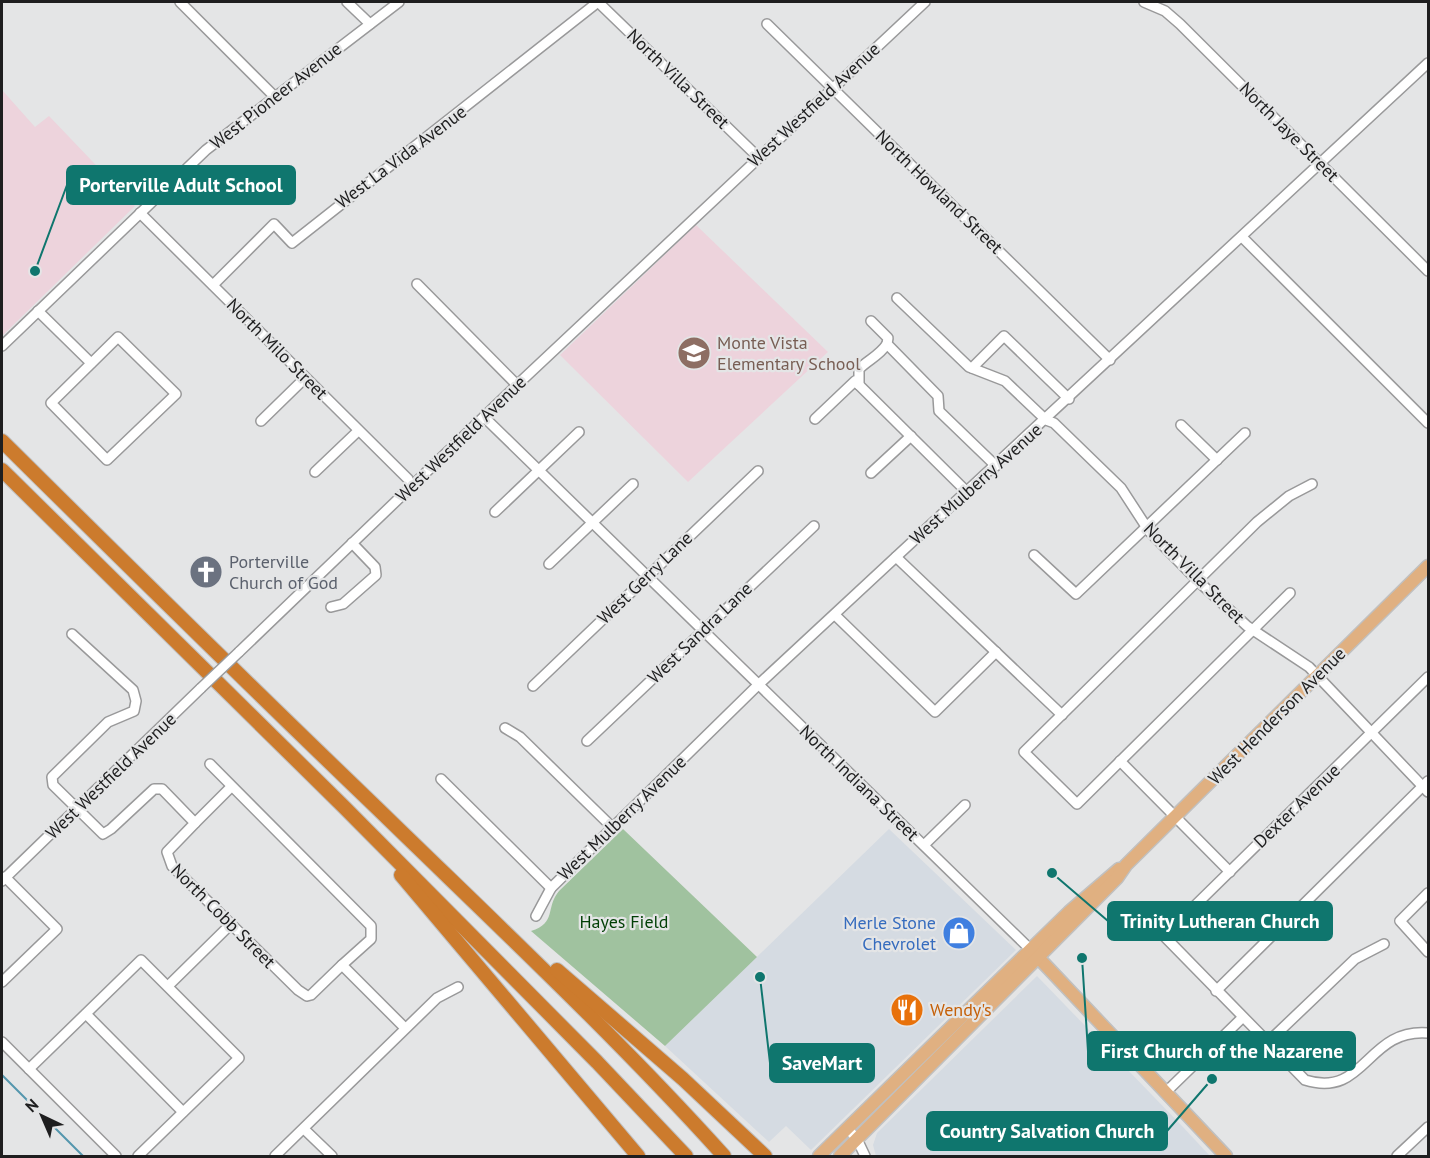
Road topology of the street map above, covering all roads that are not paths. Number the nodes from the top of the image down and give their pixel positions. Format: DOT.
graph roads {
  1 [pos="180,2"];
  2 [pos="347,2"];
  3 [pos="399,2"];
  4 [pos="598,2"];
  5 [pos="925,2"];
  6 [pos="1144,2"];
  7 [pos="370,24"];
  8 [pos="767,24"];
  9 [pos="1428,63"];
  10 [pos="832,88"];
  11 [pos="275,97"];
  12 [pos="758,157"];
  13 [pos="1320,163"];
  14 [pos="140,213"];
  15 [pos="1242,237"];
  16 [pos="1428,271"];
  17 [pos="417,284"];
  18 [pos="213,285"];
  19 [pos="897,298"];
  20 [pos="38,311"];
  21 [pos="871,321"];
  22 [pos="887,344"];
  23 [pos="2,346"];
  24 [pos="1110,360"];
  25 [pos="91,363"];
  26 [pos="972,368"];
  27 [pos="304,378"];
  28 [pos="857,383"];
  29 [pos="517,385"];
  30 [pos="1068,399"];
  31 [pos="484,417"];
  32 [pos="815,419"];
  33 [pos="1046,420"];
  34 [pos="261,421"];
  35 [pos="1428,423"];
  36 [pos="1181,425"];
  37 [pos="358,431"];
  38 [pos="579,432"];
  39 [pos="1245,433"];
  40 [pos="911,436"];
  41 [pos="2,441"];
  42 [pos="1217,460"];
  43 [pos="996,466"];
  44 [pos="2,470"];
  45 [pos="538,470"];
  46 [pos="758,471"];
  47 [pos="315,472"];
  48 [pos="871,473"];
  49 [pos="633,484"];
  50 [pos="1312,484"];
  51 [pos="412,486"];
  52 [pos="968,492"];
  53 [pos="495,512"];
  54 [pos="592,522"];
  55 [pos="814,526"];
  56 [pos="1146,527"];
  57 [pos="352,543"];
  58 [pos="1034,555"];
  59 [pos="897,557"];
  60 [pos="549,564"];
  61 [pos="1428,566"];
  62 [pos="647,576"];
  63 [pos="1199,582"];
  64 [pos="1290,593"];
  65 [pos="331,607"];
  66 [pos="835,615"];
  67 [pos="702,630"];
  68 [pos="1253,630"];
  69 [pos="72,634"];
  70 [pos="996,652"];
  71 [pos="1318,675"];
  72 [pos="1428,677"];
  73 [pos="758,685"];
  74 [pos="533,686"];
  75 [pos="1062,715"];
  76 [pos="505,728"];
  77 [pos="1372,732"];
  78 [pos="587,741"];
  79 [pos="1120,761"];
  80 [pos="210,764"];
  81 [pos="441,779"];
  82 [pos="1427,786"];
  83 [pos="231,787"];
  84 [pos="965,805"];
  85 [pos="344,807"];
  86 [pos="76,810"];
  87 [pos="1175,816"];
  88 [pos="195,823"];
  89 [pos="612,827"];
  90 [pos="924,845"];
  91 [pos="435,864"];
  92 [pos="1230,872"];
  93 [pos="3,879"];
  94 [pos="551,888"];
  95 [pos="1428,893"];
  96 [pos="536,916"];
  97 [pos="231,924"];
  98 [pos="1384,944"];
  99 [pos="1428,952"];
  100 [pos="1035,954"];
  101 [pos="342,965"];
  102 [pos="2,982"];
  103 [pos="168,986"];
  104 [pos="458,987"];
  105 [pos="1216,991"];
  106 [pos="982,997"];
  107 [pos="86,1014"];
  108 [pos="1242,1018"];
  109 [pos="405,1028"];
  110 [pos="1428,1033"];
  111 [pos="956,1040"];
  112 [pos="2,1042"];
  113 [pos="1268,1043"];
  114 [pos="925,1052"];
  115 [pos="29,1069"];
  116 [pos="1166,1092"];
  117 [pos="183,1112"];
  118 [pos="877,1120"];
  119 [pos="1428,1127"];
  120 [pos="847,1128"];
  121 [pos="304,1129"];
  122 [pos="857,1139"];
  123 [pos="116,1156"];
  124 [pos="138,1156"];
  125 [pos="275,1156"];
  126 [pos="332,1156"];
  127 [pos="638,1156"];
  128 [pos="686,1156"];
  129 [pos="724,1156"];
  130 [pos="765,1156"];
  131 [pos="819,1156"];
  132 [pos="840,1156"];
  133 [pos="865,1156"];
  134 [pos="1226,1156"];
  135 [pos="1397,1156"];
  1 -- 11 [label="street"];
  2 -- 7 [label="street"];
  3 -- 7 [label="street, West Pioneer Avenue"];
  4 -- 12 [label="street, North Villa Street"];
  4 -- 18 [label="street, West La Vida Avenue"];
  5 -- 10 [label="street, West Westfield Avenue"];
  6 -- 13 [label="street, North Jaye Street"];
  7 -- 11 [label="street, West Pioneer Avenue"];
  8 -- 10 [label="street, North Howland Street"];
  9 -- 13 [label="street, West Mulberry Avenue"];
  10 -- 12 [label="street, West Westfield Avenue"];
  10 -- 24 [label="street, North Howland Street"];
  11 -- 14 [label="street, West Pioneer Avenue"];
  12 -- 29 [label="street, West Westfield Avenue"];
  13 -- 15 [label="street, West Mulberry Avenue"];
  13 -- 16 [label="street, North Jaye Street"];
  14 -- 18 [label="street, North Milo Street"];
  14 -- 20 [label="street, West Pioneer Avenue"];
  15 -- 24 [label="street, West Mulberry Avenue"];
  15 -- 35 [label="street"];
  17 -- 29 [label="street"];
  18 -- 27 [label="street, North Milo Street"];
  19 -- 26 [label="street"];
  20 -- 23 [label="street, West Pioneer Avenue"];
  20 -- 25 [label="street"];
  21 -- 22 [label="street"];
  22 -- 28 [label="street"];
  22 -- 43 [label="street"];
  24 -- 30 [label="street, West Mulberry Avenue"];
  25 -- 25 [label="street"];
  26 -- 30 [label="street"];
  26 -- 33 [label="street, North Villa Street"];
  27 -- 34 [label="street"];
  27 -- 37 [label="street, North Milo Street"];
  28 -- 32 [label="street"];
  28 -- 40 [label="street"];
  29 -- 31 [label="street, West Westfield Avenue"];
  30 -- 33 [label="street, West Mulberry Avenue"];
  31 -- 45 [label="street, North Indiana Street"];
  31 -- 51 [label="street, West Westfield Avenue"];
  33 -- 43 [label="street, West Mulberry Avenue"];
  33 -- 56 [label="street, North Villa Street"];
  36 -- 42 [label="street"];
  37 -- 47 [label="street"];
  37 -- 51 [label="street, North Milo Street"];
  38 -- 45 [label="street"];
  39 -- 42 [label="street"];
  40 -- 48 [label="street"];
  40 -- 52 [label="street"];
  41 -- 91 [label="highway"];
  42 -- 56 [label="street"];
  43 -- 52 [label="street, West Mulberry Avenue"];
  44 -- 85 [label="highway"];
  45 -- 53 [label="street"];
  45 -- 54 [label="street, North Indiana Street"];
  46 -- 62 [label="street, West Gerry Lane"];
  49 -- 54 [label="street"];
  50 -- 63 [label="street"];
  51 -- 57 [label="street, West Westfield Avenue"];
  52 -- 59 [label="street, West Mulberry Avenue"];
  54 -- 60 [label="street"];
  54 -- 62 [label="street, North Indiana Street"];
  55 -- 67 [label="street, West Sandra Lane"];
  56 -- 58 [label="street"];
  56 -- 63 [label="street, North Villa Street"];
  57 -- 65 [label="street"];
  57 -- 86 [label="street, West Westfield Avenue, bridge"];
  59 -- 66 [label="street, West Mulberry Avenue"];
  59 -- 70 [label="street"];
  61 -- 71 [label="main road, West Henderson Avenue"];
  62 -- 67 [label="street, North Indiana Street"];
  62 -- 74 [label="street, West Gerry Lane"];
  63 -- 68 [label="street, North Villa Street"];
  63 -- 75 [label="street"];
  64 -- 68 [label="street"];
  66 -- 70 [label="street"];
  66 -- 73 [label="street, West Mulberry Avenue"];
  67 -- 73 [label="street, North Indiana Street"];
  67 -- 78 [label="street, West Sandra Lane"];
  68 -- 71 [label="street, North Villa Street"];
  68 -- 79 [label="street"];
  69 -- 86 [label="street"];
  70 -- 75 [label="street"];
  71 -- 77 [label="street, North Villa Street"];
  71 -- 87 [label="main road, West Henderson Avenue"];
  72 -- 77 [label="street, Dexter Avenue"];
  73 -- 89 [label="street, West Mulberry Avenue"];
  73 -- 90 [label="street, North Indiana Street"];
  75 -- 79 [label="street"];
  76 -- 89 [label="street"];
  77 -- 82 [label="street, North Villa Street"];
  77 -- 92 [label="street, Dexter Avenue"];
  79 -- 87 [label="street"];
  80 -- 83 [label="street"];
  81 -- 94 [label="street"];
  82 -- 105 [label="street"];
  83 -- 88 [label="street"];
  83 -- 101 [label="street"];
  84 -- 90 [label="street"];
  85 -- 127 [label="highway"];
  85 -- 128 [label="highway"];
  86 -- 88 [label="street"];
  86 -- 93 [label="street, West Westfield Avenue"];
  87 -- 92 [label="street"];
  87 -- 100 [label="main road, West Henderson Avenue"];
  88 -- 97 [label="street, North Cobb Street"];
  89 -- 94 [label="street, West Mulberry Avenue"];
  90 -- 100 [label="street, North Indiana Street"];
  91 -- 129 [label="highway"];
  91 -- 130 [label="highway"];
  92 -- 105 [label="street, Dexter Avenue"];
  93 -- 102 [label="street"];
  94 -- 96 [label="street, West Mulberry Avenue"];
  95 -- 99 [label="street"];
  97 -- 101 [label="street, North Cobb Street"];
  97 -- 103 [label="street"];
  98 -- 113 [label="street"];
  100 -- 106 [label="main road, West Henderson Avenue"];
  100 -- 111 [label="main road, West Henderson Avenue"];
  100 -- 116 [label="main road, North Indiana Street"];
  101 -- 109 [label="street"];
  103 -- 107 [label="street"];
  103 -- 117 [label="street"];
  104 -- 109 [label="street"];
  105 -- 108 [label="street"];
  106 -- 111 [label="main road"];
  106 -- 114 [label="main road, West Henderson Avenue"];
  107 -- 115 [label="street"];
  107 -- 117 [label="street"];
  108 -- 113 [label="street"];
  108 -- 116 [label="street"];
  109 -- 121 [label="street"];
  110 -- 113 [label="street"];
  111 -- 118 [label="main road, West Henderson Avenue"];
  112 -- 115 [label="street"];
  114 -- 118 [label="main road"];
  114 -- 120 [label="main road, West Henderson Avenue"];
  115 -- 123 [label="street"];
  116 -- 134 [label="main road, North Indiana Street"];
  117 -- 124 [label="street"];
  118 -- 122 [label="main road, West Henderson Avenue"];
  119 -- 135 [label="street"];
  120 -- 122 [label="street"];
  120 -- 131 [label="main road, West Henderson Avenue"];
  121 -- 125 [label="street"];
  121 -- 126 [label="street"];
  122 -- 132 [label="main road, West Henderson Avenue"];
  122 -- 133 [label="street"];
}
